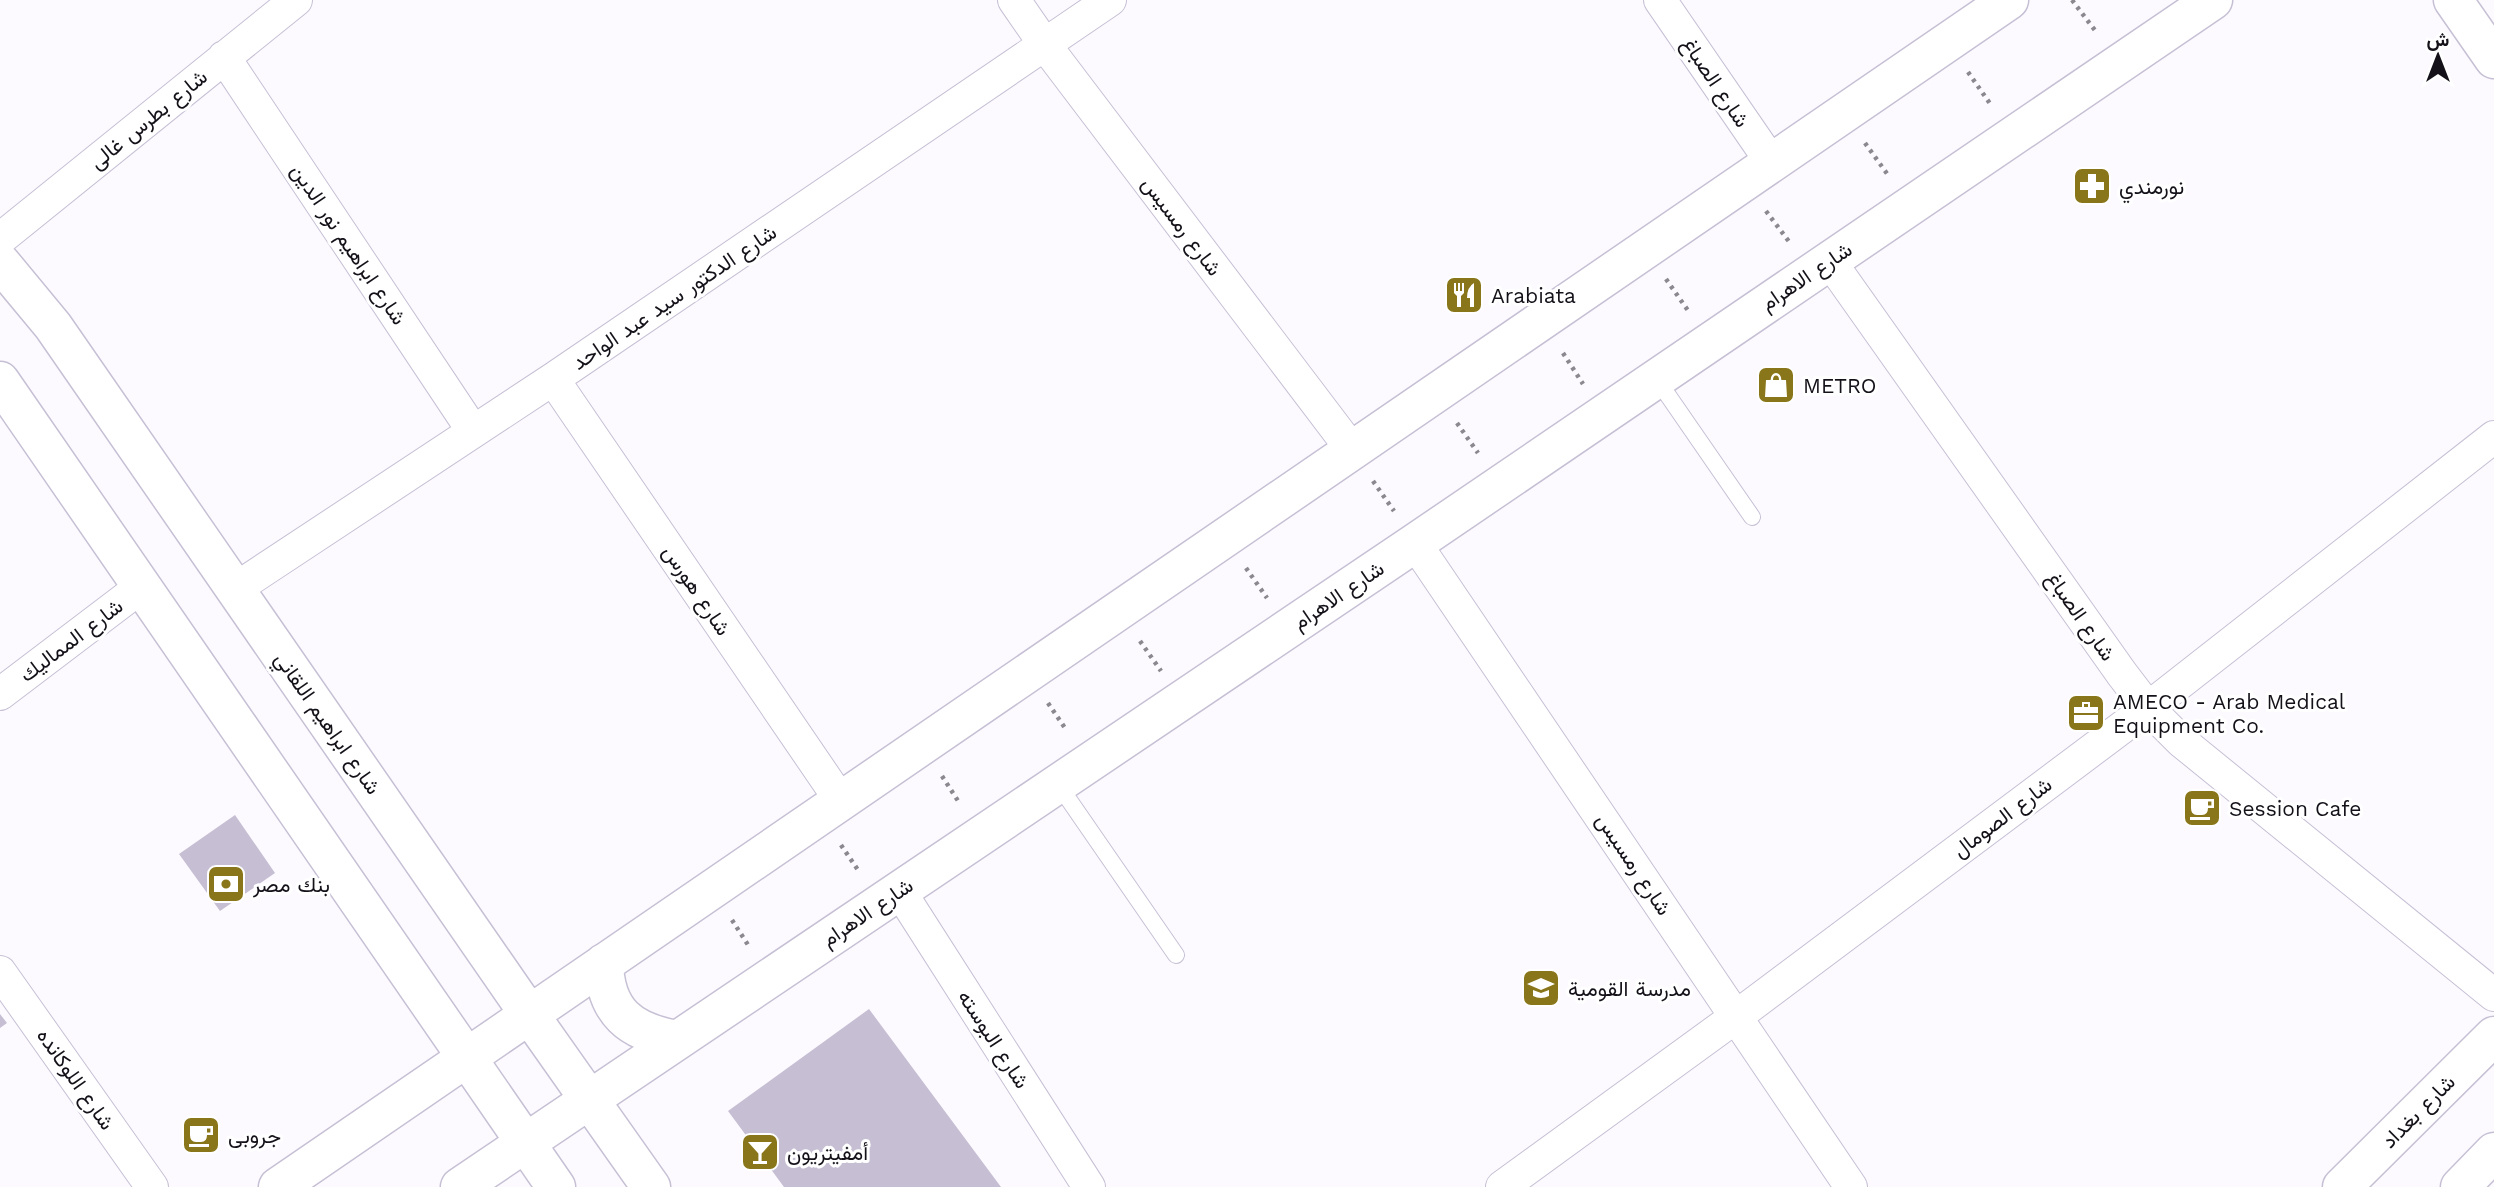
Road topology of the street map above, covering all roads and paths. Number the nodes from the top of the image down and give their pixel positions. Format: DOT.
graph roads {
  1 [pos="296,0"];
  2 [pos="1014,0"];
  3 [pos="1110,0"];
  4 [pos="1661,0"];
  5 [pos="2009,0"];
  6 [pos="2213,0"];
  7 [pos="2453,0"];
  8 [pos="1947,43"];
  9 [pos="1045,45"];
  10 [pos="224,57"];
  11 [pos="2494,59"];
  12 [pos="1843,114"];
  13 [pos="2013,135"];
  14 [pos="1758,173"];
  15 [pos="1910,205"];
  16 [pos="0,239"];
  17 [pos="1645,250"];
  18 [pos="0,262"];
  19 [pos="1820,266"];
  20 [pos="1541,320"];
  21 [pos="1710,341"];
  22 [pos="1656,378"];
  23 [pos="553,379"];
  24 [pos="0,381"];
  25 [pos="1437,393"];
  26 [pos="1603,415"];
  27 [pos="474,431"];
  28 [pos="2494,437"];
  29 [pos="1353,451"];
  30 [pos="1500,485"];
  31 [pos="1752,517"];
  32 [pos="1226,538"];
  33 [pos="1415,543"];
  34 [pos="141,587"];
  35 [pos="236,589"];
  36 [pos="1119,611"];
  37 [pos="1289,628"];
  38 [pos="1028,674"];
  39 [pos="0,694"];
  40 [pos="1181,700"];
  41 [pos="2148,708"];
  42 [pos="922,746"];
  43 [pos="1073,773"];
  44 [pos="831,808"];
  45 [pos="981,835"];
  46 [pos="713,889"];
  47 [pos="890,896"];
  48 [pos="1176,955"];
  49 [pos="604,962"];
  50 [pos="0,972"];
  51 [pos="769,978"];
  52 [pos="2494,995"];
  53 [pos="529,1014"];
  54 [pos="1737,1016"];
  55 [pos="2494,1036"];
  56 [pos="677,1040"];
  57 [pos="466,1058"];
  58 [pos="590,1099"];
  59 [pos="525,1143"];
  60 [pos="2494,1152"];
  61 [pos="152,1187"];
  62 [pos="278,1187"];
  63 [pos="460,1187"];
  64 [pos="556,1187"];
  65 [pos="651,1187"];
  66 [pos="1089,1187"];
  67 [pos="1502,1187"];
  68 [pos="1850,1187"];
  69 [pos="2342,1187"];
  70 [pos="2460,1187"];
  1 -- 10 [label="street, شارع بطرس غالى"];
  2 -- 9 [label="street, شارع رمسيس"];
  3 -- 9 [label="street, شارع الدكتور سيد عبد الواحد"];
  4 -- 14 [label="street, شارع الصباغ"];
  5 -- 8 [label="main road"];
  6 -- 13 [label="main road, شارع الاهرام"];
  7 -- 11 [label="main road"];
  8 -- 12 [label="main road"];
  8 -- 13 [label="path"];
  9 -- 23 [label="street, شارع الدكتور سيد عبد الواحد"];
  9 -- 29 [label="street, شارع رمسيس"];
  10 -- 16 [label="street, شارع بطرس غالى"];
  10 -- 27 [label="street, شارع ابراهيم نور الدين"];
  12 -- 14 [label="main road"];
  12 -- 15 [label="path"];
  13 -- 15 [label="main road, شارع الاهرام"];
  14 -- 17 [label="main road"];
  14 -- 19 [label="path"];
  15 -- 19 [label="main road, شارع الاهرام"];
  17 -- 20 [label="main road"];
  17 -- 21 [label="path"];
  18 -- 35 [label="main road, شارع ابراهيم اللقاني"];
  19 -- 21 [label="main road, شارع الاهرام"];
  19 -- 41 [label="street, شارع الصباغ"];
  20 -- 25 [label="main road"];
  20 -- 26 [label="path"];
  21 -- 22 [label="main road, شارع الاهرام"];
  22 -- 26 [label="main road, شارع الاهرام"];
  22 -- 31 [label="lane"];
  23 -- 27 [label="street, شارع الدكتور سيد عبد الواحد"];
  23 -- 44 [label="street, شارع هورس"];
  24 -- 34 [label="main road"];
  25 -- 29 [label="main road"];
  25 -- 30 [label="path"];
  26 -- 30 [label="main road, شارع الاهرام"];
  27 -- 35 [label="street, شارع الدكتور سيد عبد الواحد"];
  28 -- 41 [label="street, شارع الصومال"];
  29 -- 32 [label="main road"];
  29 -- 33 [label="path"];
  30 -- 33 [label="main road, شارع الاهرام"];
  32 -- 36 [label="main road"];
  32 -- 37 [label="path"];
  33 -- 37 [label="main road, شارع الاهرام"];
  33 -- 54 [label="street, شارع رمسيس"];
  34 -- 39 [label="street, شارع المماليك"];
  34 -- 57 [label="main road"];
  35 -- 53 [label="main road, شارع ابراهيم اللقاني"];
  36 -- 38 [label="main road"];
  36 -- 40 [label="path"];
  37 -- 40 [label="main road, شارع الاهرام"];
  38 -- 42 [label="main road"];
  38 -- 43 [label="path"];
  40 -- 43 [label="main road, شارع الاهرام"];
  41 -- 52 [label="street, شارع الصباغ"];
  41 -- 54 [label="street, شارع الصومال"];
  42 -- 44 [label="main road"];
  42 -- 45 [label="path"];
  43 -- 45 [label="main road, شارع الاهرام"];
  43 -- 48 [label="lane"];
  44 -- 46 [label="main road"];
  44 -- 47 [label="path"];
  45 -- 47 [label="main road, شارع الاهرام"];
  46 -- 49 [label="main road"];
  46 -- 51 [label="path"];
  47 -- 51 [label="main road, شارع الاهرام"];
  47 -- 66 [label="street, شارع البوسته"];
  49 -- 53 [label="main road"];
  49 -- 56 [label="main road"];
  50 -- 61 [label="street, شارع اللوكانده"];
  51 -- 56 [label="main road, شارع الاهرام"];
  53 -- 57 [label="main road"];
  53 -- 58 [label="main road, شارع ابراهيم اللقاني"];
  54 -- 67 [label="street, شارع الصومال"];
  54 -- 68 [label="street, شارع رمسيس"];
  55 -- 69 [label="main road, شارع بغداد"];
  56 -- 58 [label="main road, شارع الاهرام"];
  57 -- 59 [label="main road"];
  57 -- 62 [label="main road"];
  58 -- 59 [label="main road, شارع الاهرام"];
  58 -- 65 [label="main road, شارع ابراهيم اللقاني"];
  59 -- 63 [label="main road, شارع الاهرام"];
  59 -- 64 [label="main road"];
  60 -- 70 [label="main road"];
}
